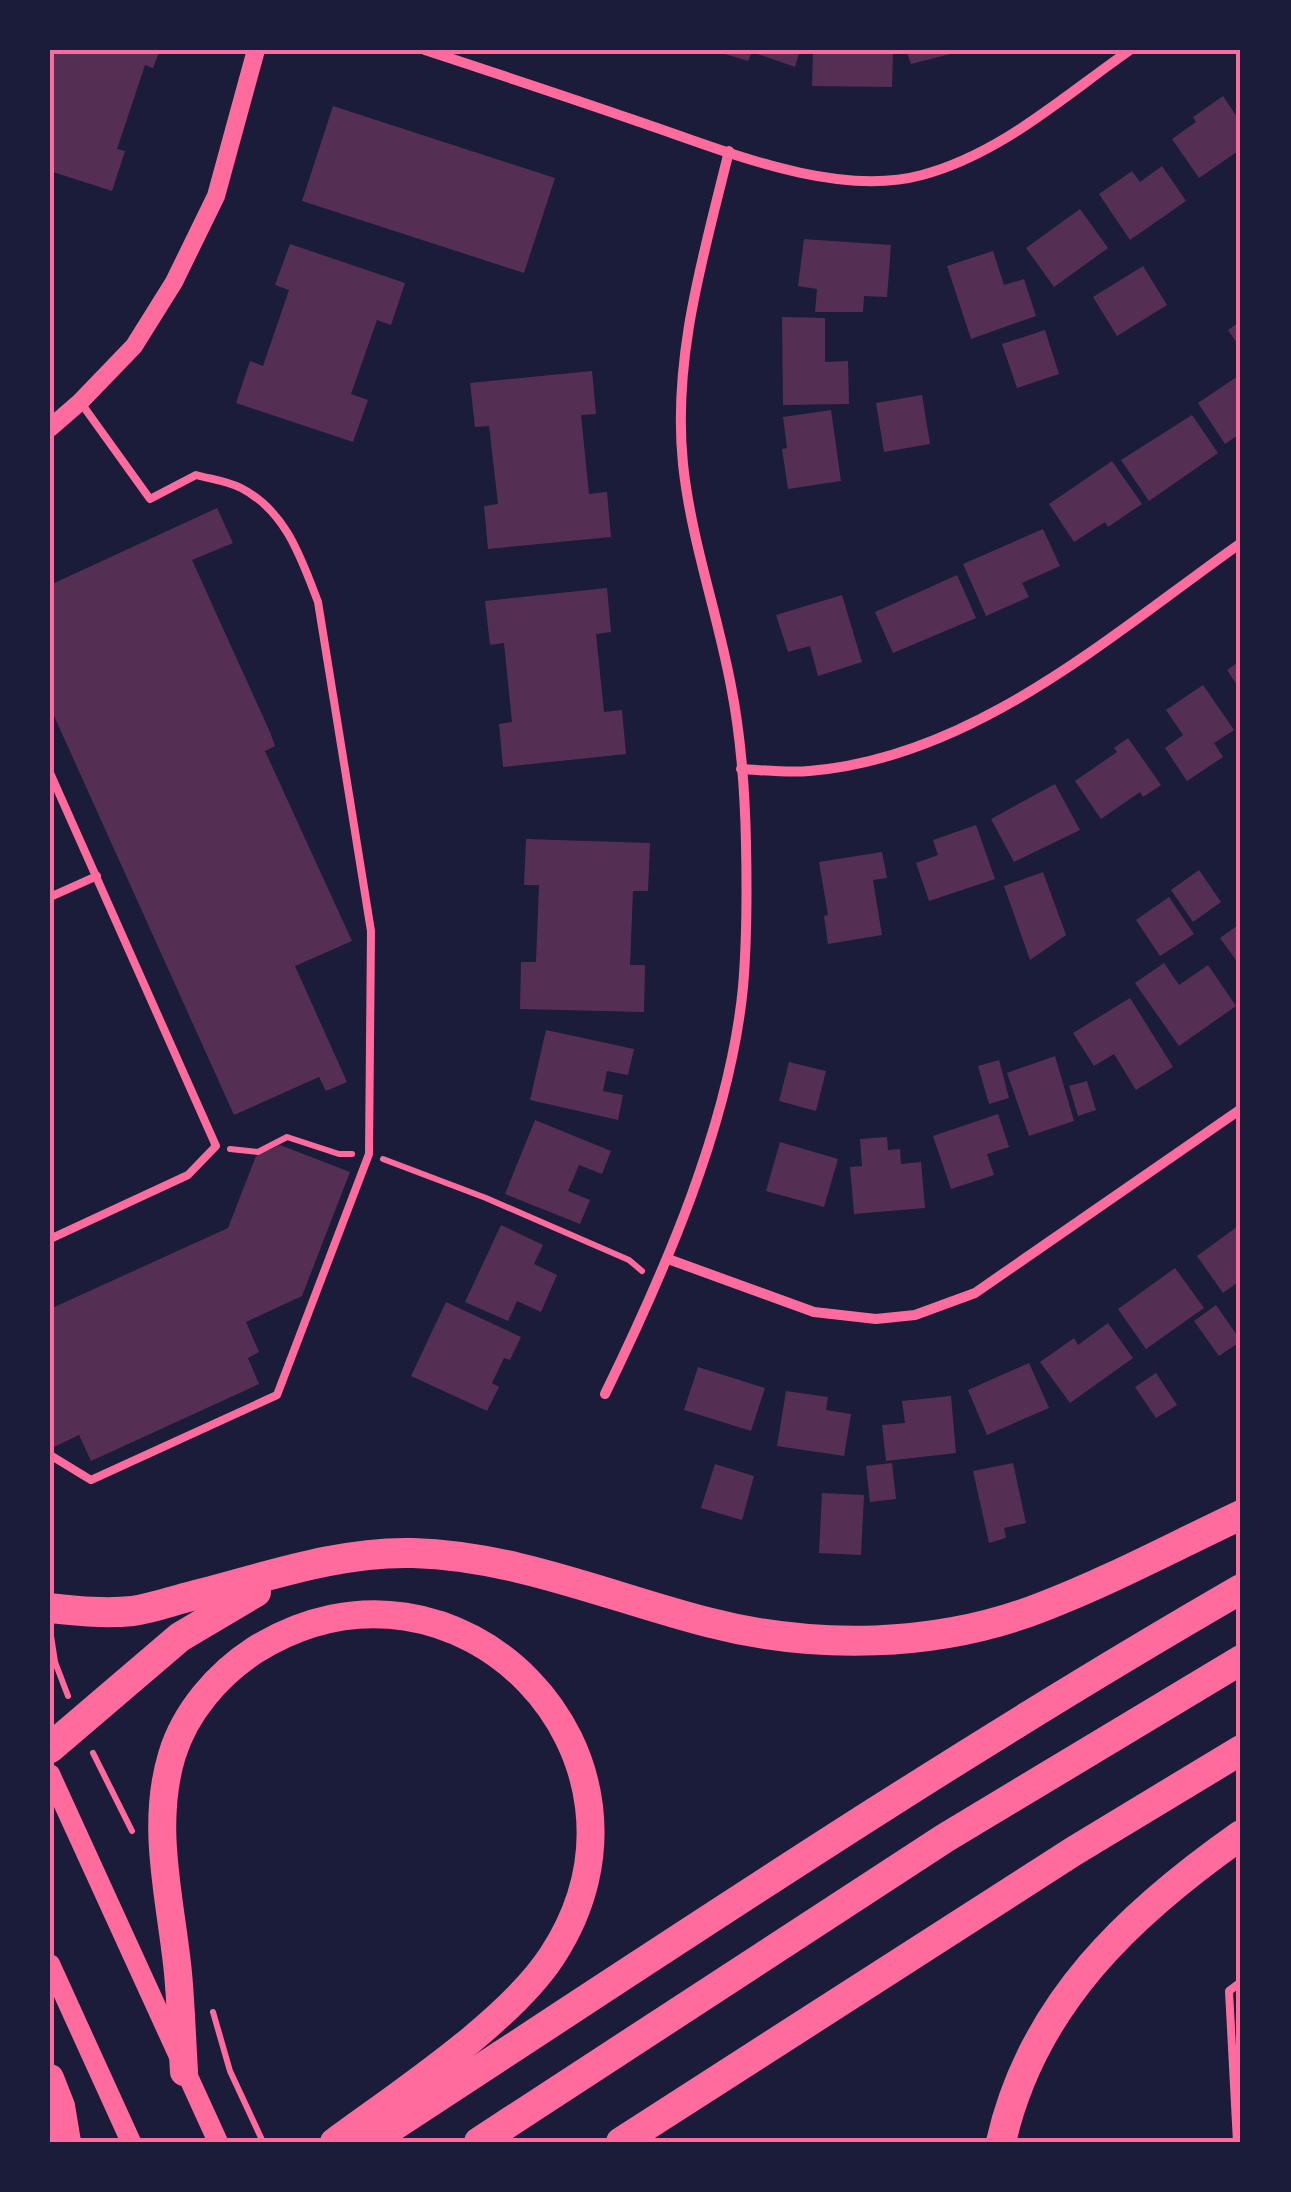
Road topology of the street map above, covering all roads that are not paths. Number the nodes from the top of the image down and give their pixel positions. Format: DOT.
graph roads {
  1 [pos="256,50"];
  2 [pos="425,50"];
  3 [pos="1130,50"];
  4 [pos="729,152"];
  5 [pos="80,402"];
  6 [pos="50,428"];
  7 [pos="1241,543"];
  8 [pos="741,769"];
  9 [pos="50,773"];
  10 [pos="97,876"];
  11 [pos="50,897"];
  12 [pos="1241,1109"];
  13 [pos="50,1238"];
  14 [pos="668,1260"];
  15 [pos="605,1394"];
  16 [pos="50,1455"];
  17 [pos="1241,1515"];
  18 [pos="308,1566"];
  19 [pos="1241,1589"];
  20 [pos="50,1608"];
  21 [pos="1241,1660"];
  22 [pos="50,1748"];
  23 [pos="1241,1750"];
  24 [pos="50,1774"];
  25 [pos="1241,1835"];
  26 [pos="50,1964"];
  27 [pos="1241,1982"];
  28 [pos="184,2072"];
  29 [pos="50,2078"];
  30 [pos="67,2142"];
  31 [pos="131,2142"];
  32 [pos="218,2142"];
  33 [pos="334,2142"];
  34 [pos="370,2142"];
  35 [pos="479,2142"];
  36 [pos="621,2142"];
  37 [pos="1001,2142"];
  38 [pos="1237,2142"];
  1 -- 5 [label="street"];
  2 -- 4 [label="street"];
  3 -- 4 [label="street"];
  4 -- 8 [label="street"];
  5 -- 6 [label="street"];
  5 -- 16 [label="lane"];
  7 -- 8 [label="street"];
  8 -- 14 [label="street"];
  9 -- 10 [label="lane"];
  10 -- 11 [label="lane"];
  10 -- 13 [label="lane"];
  12 -- 14 [label="street"];
  14 -- 15 [label="street"];
  17 -- 18 [label="highway"];
  18 -- 20 [label="highway"];
  18 -- 22 [label="highway"];
  19 -- 34 [label="highway"];
  21 -- 35 [label="highway"];
  23 -- 36 [label="highway"];
  24 -- 28 [label="main road"];
  25 -- 37 [label="highway"];
  26 -- 31 [label="main road"];
  27 -- 38 [label="lane"];
  28 -- 32 [label="main road"];
  28 -- 33 [label="highway"];
  29 -- 30 [label="highway"];
}
